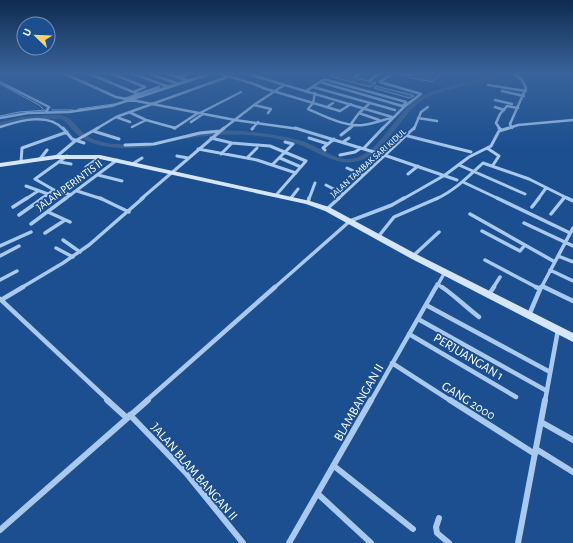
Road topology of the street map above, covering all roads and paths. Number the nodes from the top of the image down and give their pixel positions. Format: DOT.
graph roads {
  1 [pos="31,98"];
  2 [pos="121,98"];
  3 [pos="132,98"];
  4 [pos="132,98"];
  5 [pos="167,98"];
  6 [pos="228,98"];
  7 [pos="264,98"];
  8 [pos="298,98"];
  9 [pos="314,98"];
  10 [pos="333,98"];
  11 [pos="353,98"];
  12 [pos="393,98"];
  13 [pos="414,98"];
  14 [pos="523,98"];
  15 [pos="377,99"];
  16 [pos="128,100"];
  17 [pos="495,100"];
  18 [pos="313,103"];
  19 [pos="334,103"];
  20 [pos="370,103"];
  21 [pos="151,104"];
  22 [pos="351,104"];
  23 [pos="254,105"];
  24 [pos="328,107"];
  25 [pos="428,107"];
  26 [pos="495,107"];
  27 [pos="518,107"];
  28 [pos="364,108"];
  29 [pos="395,110"];
  30 [pos="504,110"];
  31 [pos="48,111"];
  32 [pos="129,112"];
  33 [pos="200,113"];
  34 [pos="268,113"];
  35 [pos="359,113"];
  36 [pos="370,117"];
  37 [pos="392,117"];
  38 [pos="0,118"];
  39 [pos="116,118"];
  40 [pos="418,118"];
  41 [pos="146,120"];
  42 [pos="235,120"];
  43 [pos="381,120"];
  44 [pos="573,120"];
  45 [pos="437,121"];
  46 [pos="130,122"];
  47 [pos="191,122"];
  48 [pos="258,122"];
  49 [pos="290,122"];
  50 [pos="353,124"];
  51 [pos="363,125"];
  52 [pos="286,126"];
  53 [pos="0,127"];
  54 [pos="132,127"];
  55 [pos="512,127"];
  56 [pos="252,129"];
  57 [pos="500,130"];
  58 [pos="93,131"];
  59 [pos="219,131"];
  60 [pos="67,132"];
  61 [pos="341,135"];
  62 [pos="408,136"];
  63 [pos="211,138"];
  64 [pos="309,138"];
  65 [pos="349,138"];
  66 [pos="119,139"];
  67 [pos="334,139"];
  68 [pos="76,140"];
  69 [pos="285,142"];
  70 [pos="343,142"];
  71 [pos="84,143"];
  72 [pos="232,143"];
  73 [pos="328,144"];
  74 [pos="125,145"];
  75 [pos="486,147"];
  76 [pos="257,148"];
  77 [pos="198,149"];
  78 [pos="364,149"];
  79 [pos="47,150"];
  80 [pos="325,150"];
  81 [pos="285,152"];
  82 [pos="471,152"];
  83 [pos="221,154"];
  84 [pos="340,155"];
  85 [pos="177,156"];
  86 [pos="387,156"];
  87 [pos="100,157"];
  88 [pos="142,158"];
  89 [pos="188,158"];
  90 [pos="247,158"];
  91 [pos="280,158"];
  92 [pos="40,159"];
  93 [pos="58,159"];
  94 [pos="118,160"];
  95 [pos="21,162"];
  96 [pos="71,164"];
  97 [pos="134,164"];
  98 [pos="0,165"];
  99 [pos="272,165"];
  100 [pos="459,165"];
  101 [pos="493,165"];
  102 [pos="418,166"];
  103 [pos="86,167"];
  104 [pos="301,167"];
  105 [pos="347,168"];
  106 [pos="171,172"];
  107 [pos="472,172"];
  108 [pos="296,173"];
  109 [pos="408,174"];
  110 [pos="98,175"];
  111 [pos="445,175"];
  112 [pos="363,176"];
  113 [pos="122,180"];
  114 [pos="457,180"];
  115 [pos="463,182"];
  116 [pos="315,183"];
  117 [pos="326,185"];
  118 [pos="26,186"];
  119 [pos="546,188"];
  120 [pos="298,189"];
  121 [pos="54,190"];
  122 [pos="38,191"];
  123 [pos="77,191"];
  124 [pos="48,194"];
  125 [pos="277,194"];
  126 [pos="342,194"];
  127 [pos="525,194"];
  128 [pos="71,195"];
  129 [pos="565,197"];
  130 [pos="291,198"];
  131 [pos="573,201"];
  132 [pos="308,202"];
  133 [pos="13,207"];
  134 [pos="532,207"];
  135 [pos="327,209"];
  136 [pos="48,212"];
  137 [pos="129,212"];
  138 [pos="470,214"];
  139 [pos="551,214"];
  140 [pos="19,215"];
  141 [pos="65,220"];
  142 [pos="350,221"];
  143 [pos="70,222"];
  144 [pos="524,223"];
  145 [pos="31,224"];
  146 [pos="573,228"];
  147 [pos="482,231"];
  148 [pos="31,232"];
  149 [pos="439,232"];
  150 [pos="45,233"];
  151 [pos="570,233"];
  152 [pos="378,237"];
  153 [pos="63,240"];
  154 [pos="565,243"];
  155 [pos="525,245"];
  156 [pos="0,246"];
  157 [pos="19,246"];
  158 [pos="573,246"];
  159 [pos="56,248"];
  160 [pos="80,252"];
  161 [pos="0,256"];
  162 [pos="413,256"];
  163 [pos="558,256"];
  164 [pos="73,257"];
  165 [pos="485,260"];
  166 [pos="555,262"];
  167 [pos="573,262"];
  168 [pos="550,270"];
  169 [pos="17,271"];
  170 [pos="443,274"];
  171 [pos="500,278"];
  172 [pos="0,280"];
  173 [pos="573,281"];
  174 [pos="437,284"];
  175 [pos="541,288"];
  176 [pos="489,294"];
  177 [pos="573,301"];
  178 [pos="1,302"];
  179 [pos="426,305"];
  180 [pos="529,315"];
  181 [pos="479,317"];
  182 [pos="418,319"];
  183 [pos="409,334"];
  184 [pos="557,334"];
  185 [pos="573,338"];
  186 [pos="392,363"];
  187 [pos="550,372"];
  188 [pos="547,391"];
  189 [pos="516,397"];
  190 [pos="128,417"];
  191 [pos="541,422"];
  192 [pos="573,440"];
  193 [pos="535,451"];
  194 [pos="334,466"];
  195 [pos="573,472"];
  196 [pos="318,494"];
  197 [pos="439,518"];
  198 [pos="413,529"];
  199 [pos="0,530"];
  200 [pos="243,543"];
  201 [pos="290,543"];
  202 [pos="371,543"];
  203 [pos="448,543"];
  204 [pos="518,543"];
  1 -- 31 [label="street"];
  2 -- 16 [label="street"];
  3 -- 16 [label="street"];
  4 -- 16 [label="street"];
  5 -- 21 [label="street"];
  6 -- 33 [label="street"];
  7 -- 23 [label="street"];
  8 -- 18 [label="street"];
  9 -- 18 [label="street"];
  10 -- 22 [label="street"];
  11 -- 20 [label="street"];
  12 -- 15 [label="street"];
  13 -- 37 [label="street"];
  14 -- 27 [label="street"];
  16 -- 21 [label="street"];
  16 -- 31 [label="street"];
  17 -- 27 [label="street"];
  18 -- 24 [label="street"];
  18 -- 50 [label="street"];
  19 -- 24 [label="street"];
  20 -- 28 [label="street"];
  20 -- 29 [label="street"];
  21 -- 32 [label="street"];
  21 -- 33 [label="street"];
  22 -- 24 [label="street"];
  22 -- 28 [label="street"];
  23 -- 34 [label="street"];
  23 -- 42 [label="street"];
  25 -- 40 [label="street, JALAN TAMBAK SARI KIDUL"];
  26 -- 30 [label="street"];
  27 -- 30 [label="street"];
  27 -- 55 [label="street"];
  28 -- 35 [label="street"];
  28 -- 37 [label="street"];
  30 -- 57 [label="street"];
  31 -- 38 [label="street"];
  32 -- 39 [label="street"];
  32 -- 41 [label="street"];
  33 -- 41 [label="street"];
  33 -- 42 [label="street"];
  33 -- 47 [label="street"];
  35 -- 36 [label="street"];
  35 -- 50 [label="street"];
  36 -- 43 [label="street"];
  36 -- 51 [label="street"];
  37 -- 43 [label="street"];
  37 -- 78 [label="street"];
  39 -- 46 [label="street"];
  39 -- 58 [label="street"];
  40 -- 45 [label="street"];
  40 -- 62 [label="street, JALAN TAMBAK SARI KIDUL"];
  41 -- 54 [label="street"];
  42 -- 48 [label="street"];
  42 -- 59 [label="street"];
  43 -- 51 [label="street"];
  44 -- 55 [label="street"];
  48 -- 52 [label="street"];
  48 -- 56 [label="street"];
  49 -- 52 [label="street"];
  50 -- 51 [label="street"];
  50 -- 61 [label="street"];
  52 -- 67 [label="street"];
  53 -- 60 [label="street"];
  55 -- 57 [label="street"];
  57 -- 75 [label="street"];
  58 -- 66 [label="street"];
  58 -- 68 [label="street"];
  59 -- 63 [label="street"];
  59 -- 74 [label="street"];
  60 -- 68 [label="street"];
  60 -- 95 [label="street"];
  62 -- 82 [label="street"];
  62 -- 86 [label="street, JALAN TAMBAK SARI KIDUL"];
  63 -- 72 [label="street"];
  63 -- 77 [label="street"];
  64 -- 73 [label="street"];
  65 -- 70 [label="street"];
  67 -- 70 [label="street"];
  67 -- 73 [label="street"];
  68 -- 71 [label="street"];
  68 -- 93 [label="street"];
  69 -- 81 [label="street"];
  70 -- 78 [label="street"];
  72 -- 81 [label="street"];
  72 -- 83 [label="street"];
  73 -- 80 [label="street"];
  75 -- 100 [label="street"];
  75 -- 101 [label="street"];
  76 -- 90 [label="street"];
  77 -- 83 [label="street"];
  77 -- 89 [label="street"];
  78 -- 84 [label="street"];
  78 -- 86 [label="street"];
  79 -- 92 [label="street"];
  81 -- 91 [label="street"];
  81 -- 104 [label="street"];
  83 -- 90 [label="street"];
  85 -- 89 [label="street"];
  86 -- 102 [label="street"];
  86 -- 112 [label="street, JALAN TAMBAK SARI KIDUL"];
  87 -- 93 [label="street"];
  87 -- 94 [label="street"];
  87 -- 103 [label="street"];
  88 -- 97 [label="street"];
  89 -- 106 [label="street"];
  90 -- 99 [label="street"];
  91 -- 99 [label="street"];
  91 -- 104 [label="street"];
  92 -- 93 [label="street"];
  92 -- 95 [label="street"];
  93 -- 96 [label="street"];
  93 -- 121 [label="street"];
  94 -- 97 [label="street"];
  94 -- 110 [label="street, JALAN PERINTIS II"];
  95 -- 98 [label="street"];
  97 -- 106 [label="street"];
  99 -- 108 [label="street"];
  100 -- 107 [label="street"];
  100 -- 111 [label="street"];
  101 -- 107 [label="street"];
  101 -- 119 [label="street"];
  102 -- 109 [label="street"];
  102 -- 111 [label="street"];
  104 -- 108 [label="street"];
  105 -- 112 [label="street"];
  106 -- 125 [label="street"];
  106 -- 137 [label="street"];
  107 -- 115 [label="street"];
  107 -- 127 [label="street"];
  108 -- 125 [label="street"];
  110 -- 113 [label="street"];
  110 -- 123 [label="street, JALAN PERINTIS II"];
  111 -- 114 [label="street"];
  111 -- 142 [label="street"];
  112 -- 126 [label="street, JALAN TAMBAK SARI KIDUL"];
  115 -- 151 [label="street"];
  115 -- 152 [label="street"];
  116 -- 132 [label="street"];
  117 -- 126 [label="street"];
  118 -- 122 [label="street"];
  119 -- 129 [label="street"];
  119 -- 134 [label="street"];
  120 -- 130 [label="street"];
  121 -- 124 [label="street"];
  121 -- 128 [label="street"];
  122 -- 124 [label="street"];
  122 -- 133 [label="street"];
  123 -- 128 [label="street, JALAN PERINTIS II"];
  123 -- 137 [label="street"];
  124 -- 140 [label="street"];
  125 -- 130 [label="street"];
  126 -- 135 [label="street, JALAN TAMBAK SARI KIDUL"];
  128 -- 136 [label="street, JALAN PERINTIS II"];
  129 -- 131 [label="street"];
  129 -- 139 [label="street"];
  130 -- 132 [label="street"];
  132 -- 135 [label="street"];
  135 -- 142 [label="street"];
  136 -- 141 [label="street"];
  136 -- 145 [label="street, JALAN PERINTIS II"];
  137 -- 160 [label="street"];
  138 -- 155 [label="street"];
  141 -- 143 [label="street"];
  141 -- 150 [label="street"];
  142 -- 152 [label="street"];
  142 -- 190 [label="street"];
  144 -- 154 [label="street"];
  146 -- 151 [label="street"];
  147 -- 155 [label="street"];
  148 -- 156 [label="street"];
  149 -- 162 [label="street"];
  151 -- 154 [label="street"];
  152 -- 162 [label="street"];
  153 -- 160 [label="street"];
  154 -- 158 [label="street"];
  154 -- 163 [label="street"];
  155 -- 166 [label="street"];
  157 -- 161 [label="street"];
  159 -- 164 [label="street"];
  160 -- 164 [label="street"];
  162 -- 170 [label="street"];
  163 -- 166 [label="street"];
  163 -- 167 [label="street"];
  164 -- 178 [label="street"];
  165 -- 175 [label="street"];
  166 -- 168 [label="street"];
  168 -- 173 [label="street"];
  168 -- 175 [label="street"];
  169 -- 172 [label="street"];
  170 -- 174 [label="street, BLAMBANGAN II"];
  170 -- 176 [label="street"];
  171 -- 176 [label="street"];
  174 -- 179 [label="street, BLAMBANGAN II"];
  174 -- 181 [label="street"];
  175 -- 177 [label="street"];
  175 -- 180 [label="street"];
  176 -- 180 [label="street"];
  178 -- 190 [label="street, JALAN BLAM BANGAN II"];
  179 -- 182 [label="street, BLAMBANGAN II"];
  179 -- 187 [label="street"];
  180 -- 184 [label="street"];
  182 -- 183 [label="street, BLAMBANGAN II"];
  182 -- 188 [label="street"];
  183 -- 186 [label="street, BLAMBANGAN II"];
  183 -- 189 [label="street, PERJUANGAN 1"];
  184 -- 185 [label="street"];
  184 -- 187 [label="street"];
  186 -- 193 [label="street, GANG 2000"];
  186 -- 194 [label="street, BLAMBANGAN II"];
  187 -- 188 [label="street"];
  188 -- 191 [label="street"];
  190 -- 199 [label="street"];
  190 -- 200 [label="street, JALAN BLAM BANGAN II"];
  191 -- 192 [label="street"];
  191 -- 193 [label="street"];
  193 -- 195 [label="street, GANG 2000"];
  193 -- 204 [label="street"];
  194 -- 196 [label="street, BLAMBANGAN II"];
  194 -- 198 [label="street"];
  196 -- 201 [label="street, BLAMBANGAN II"];
  196 -- 202 [label="street"];
  197 -- 203 [label="street"];
}
